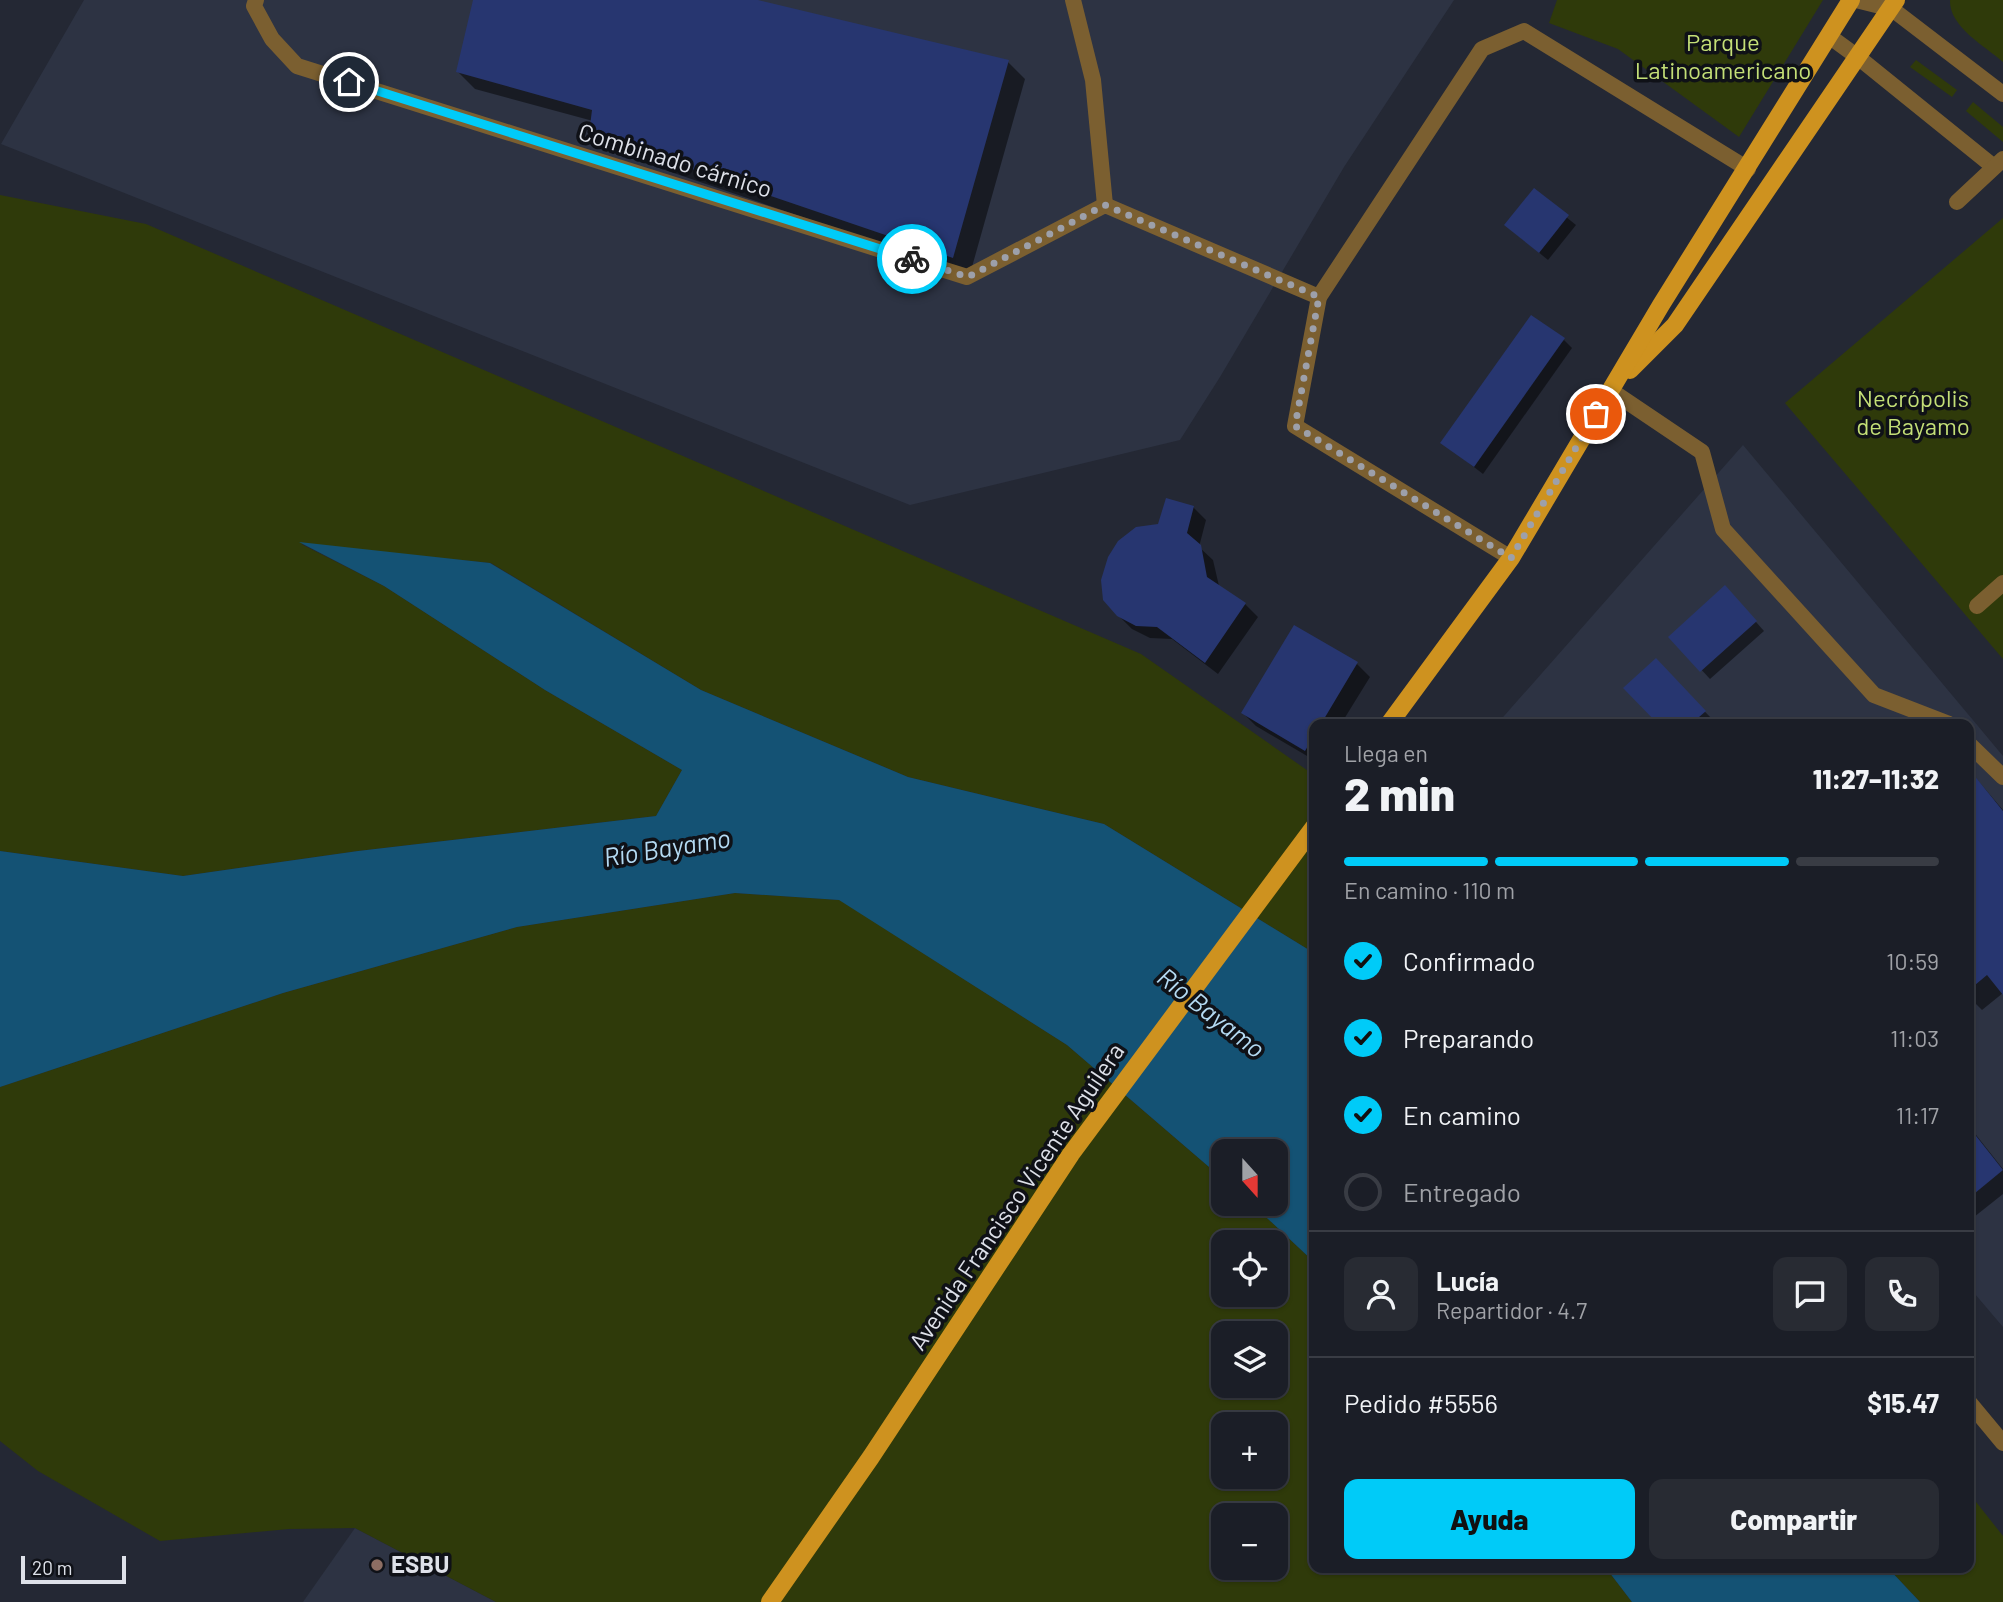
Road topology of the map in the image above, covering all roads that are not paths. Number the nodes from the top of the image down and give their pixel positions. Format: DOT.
graph roads {
  1 [pos="256,0"];
  2 [pos="1073,0"];
  3 [pos="1854,0"];
  4 [pos="1894,4"];
  5 [pos="1829,36"];
  6 [pos="1859,58"];
  7 [pos="2003,94"];
  8 [pos="1999,163"];
  9 [pos="1748,169"];
  10 [pos="1958,202"];
  11 [pos="1105,205"];
  12 [pos="1319,297"];
  13 [pos="1610,390"];
  14 [pos="1511,558"];
  15 [pos="2003,583"];
  16 [pos="1977,606"];
  17 [pos="1393,719"];
  18 [pos="1935,719"];
  19 [pos="1974,749"];
  20 [pos="2003,777"];
  21 [pos="1309,834"];
  22 [pos="1974,1408"];
  23 [pos="2003,1443"];
  24 [pos="770,1602"];
  1 -- 11 [label="lane, Combinado cárnico"];
  2 -- 11 [label="lane"];
  3 -- 4 [label="lane"];
  3 -- 5 [label="main road"];
  4 -- 6 [label="main road"];
  4 -- 7 [label="lane"];
  5 -- 6 [label="lane"];
  5 -- 9 [label="main road"];
  6 -- 8 [label="lane"];
  6 -- 13 [label="main road"];
  8 -- 10 [label="lane"];
  9 -- 12 [label="lane"];
  9 -- 13 [label="main road"];
  11 -- 12 [label="lane"];
  12 -- 14 [label="lane"];
  13 -- 14 [label="main road"];
  13 -- 18 [label="lane"];
  14 -- 17 [label="main road"];
  15 -- 16 [label="lane"];
  19 -- 20 [label="lane"];
  21 -- 24 [label="main road, Avenida Francisco Vicente Aguilera"];
  22 -- 23 [label="lane"];
}
